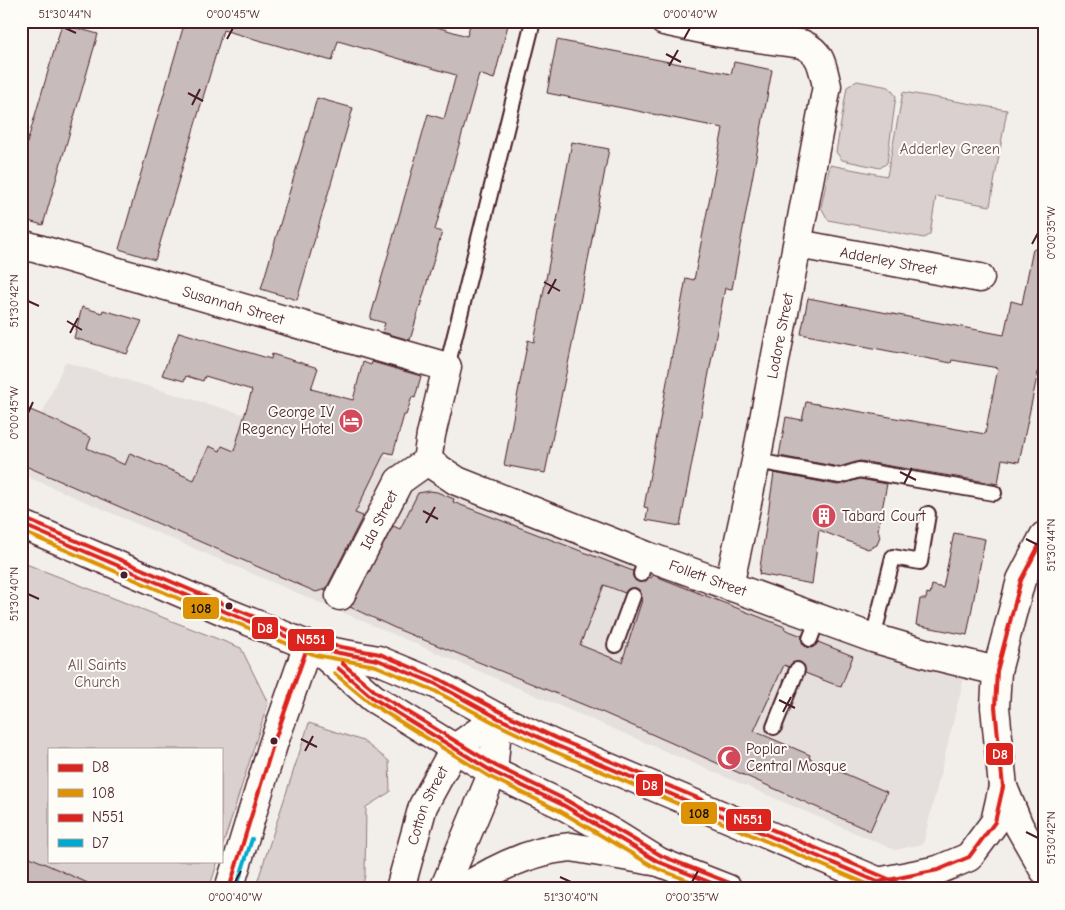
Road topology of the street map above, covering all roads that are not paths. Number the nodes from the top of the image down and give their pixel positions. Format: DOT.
graph roads {
  1 [pos="533,21"];
  2 [pos="675,22"];
  3 [pos="21,244"];
  4 [pos="798,244"];
  5 [pos="980,278"];
  6 [pos="446,367"];
  7 [pos="427,461"];
  8 [pos="756,461"];
  9 [pos="994,493"];
  10 [pos="928,514"];
  11 [pos="21,524"];
  12 [pos="1044,536"];
  13 [pos="729,586"];
  14 [pos="340,596"];
  15 [pos="633,596"];
  16 [pos="873,638"];
  17 [pos="615,645"];
  18 [pos="313,647"];
  19 [pos="797,670"];
  20 [pos="997,671"];
  21 [pos="498,718"];
  22 [pos="774,727"];
  23 [pos="454,749"];
  24 [pos="493,772"];
  25 [pos="1003,787"];
  26 [pos="658,862"];
  27 [pos="1044,870"];
  28 [pos="887,886"];
  29 [pos="229,889"];
  30 [pos="400,889"];
  31 [pos="444,889"];
  32 [pos="463,889"];
  33 [pos="728,889"];
  1 -- 6 [label="lane"];
  2 -- 4 [label="main road, Lodore Street"];
  3 -- 6 [label="main road, Susannah Street"];
  4 -- 5 [label="main road, Adderley Street"];
  4 -- 8 [label="main road, Lodore Street"];
  6 -- 7 [label="main road"];
  7 -- 13 [label="main road, Follett Street"];
  7 -- 14 [label="main road, Ida Street"];
  8 -- 9 [label="lane"];
  8 -- 13 [label="main road, Lodore Street"];
  10 -- 16 [label="lane"];
  11 -- 18 [label="main road"];
  12 -- 20 [label="main road"];
  13 -- 16 [label="main road, Follett Street"];
  15 -- 17 [label="lane"];
  16 -- 20 [label="main road, Follett Street"];
  18 -- 21 [label="main road"];
  18 -- 23 [label="main road"];
  18 -- 29 [label="main road"];
  19 -- 22 [label="lane"];
  20 -- 25 [label="main road"];
  21 -- 23 [label="main road, Cotton Street"];
  21 -- 24 [label="main road"];
  21 -- 28 [label="main road"];
  23 -- 24 [label="main road"];
  23 -- 30 [label="main road, Cotton Street"];
  24 -- 26 [label="main road"];
  24 -- 31 [label="main road"];
  25 -- 27 [label="main road"];
  25 -- 28 [label="main road"];
  26 -- 32 [label="main road"];
  26 -- 33 [label="main road"];
}
